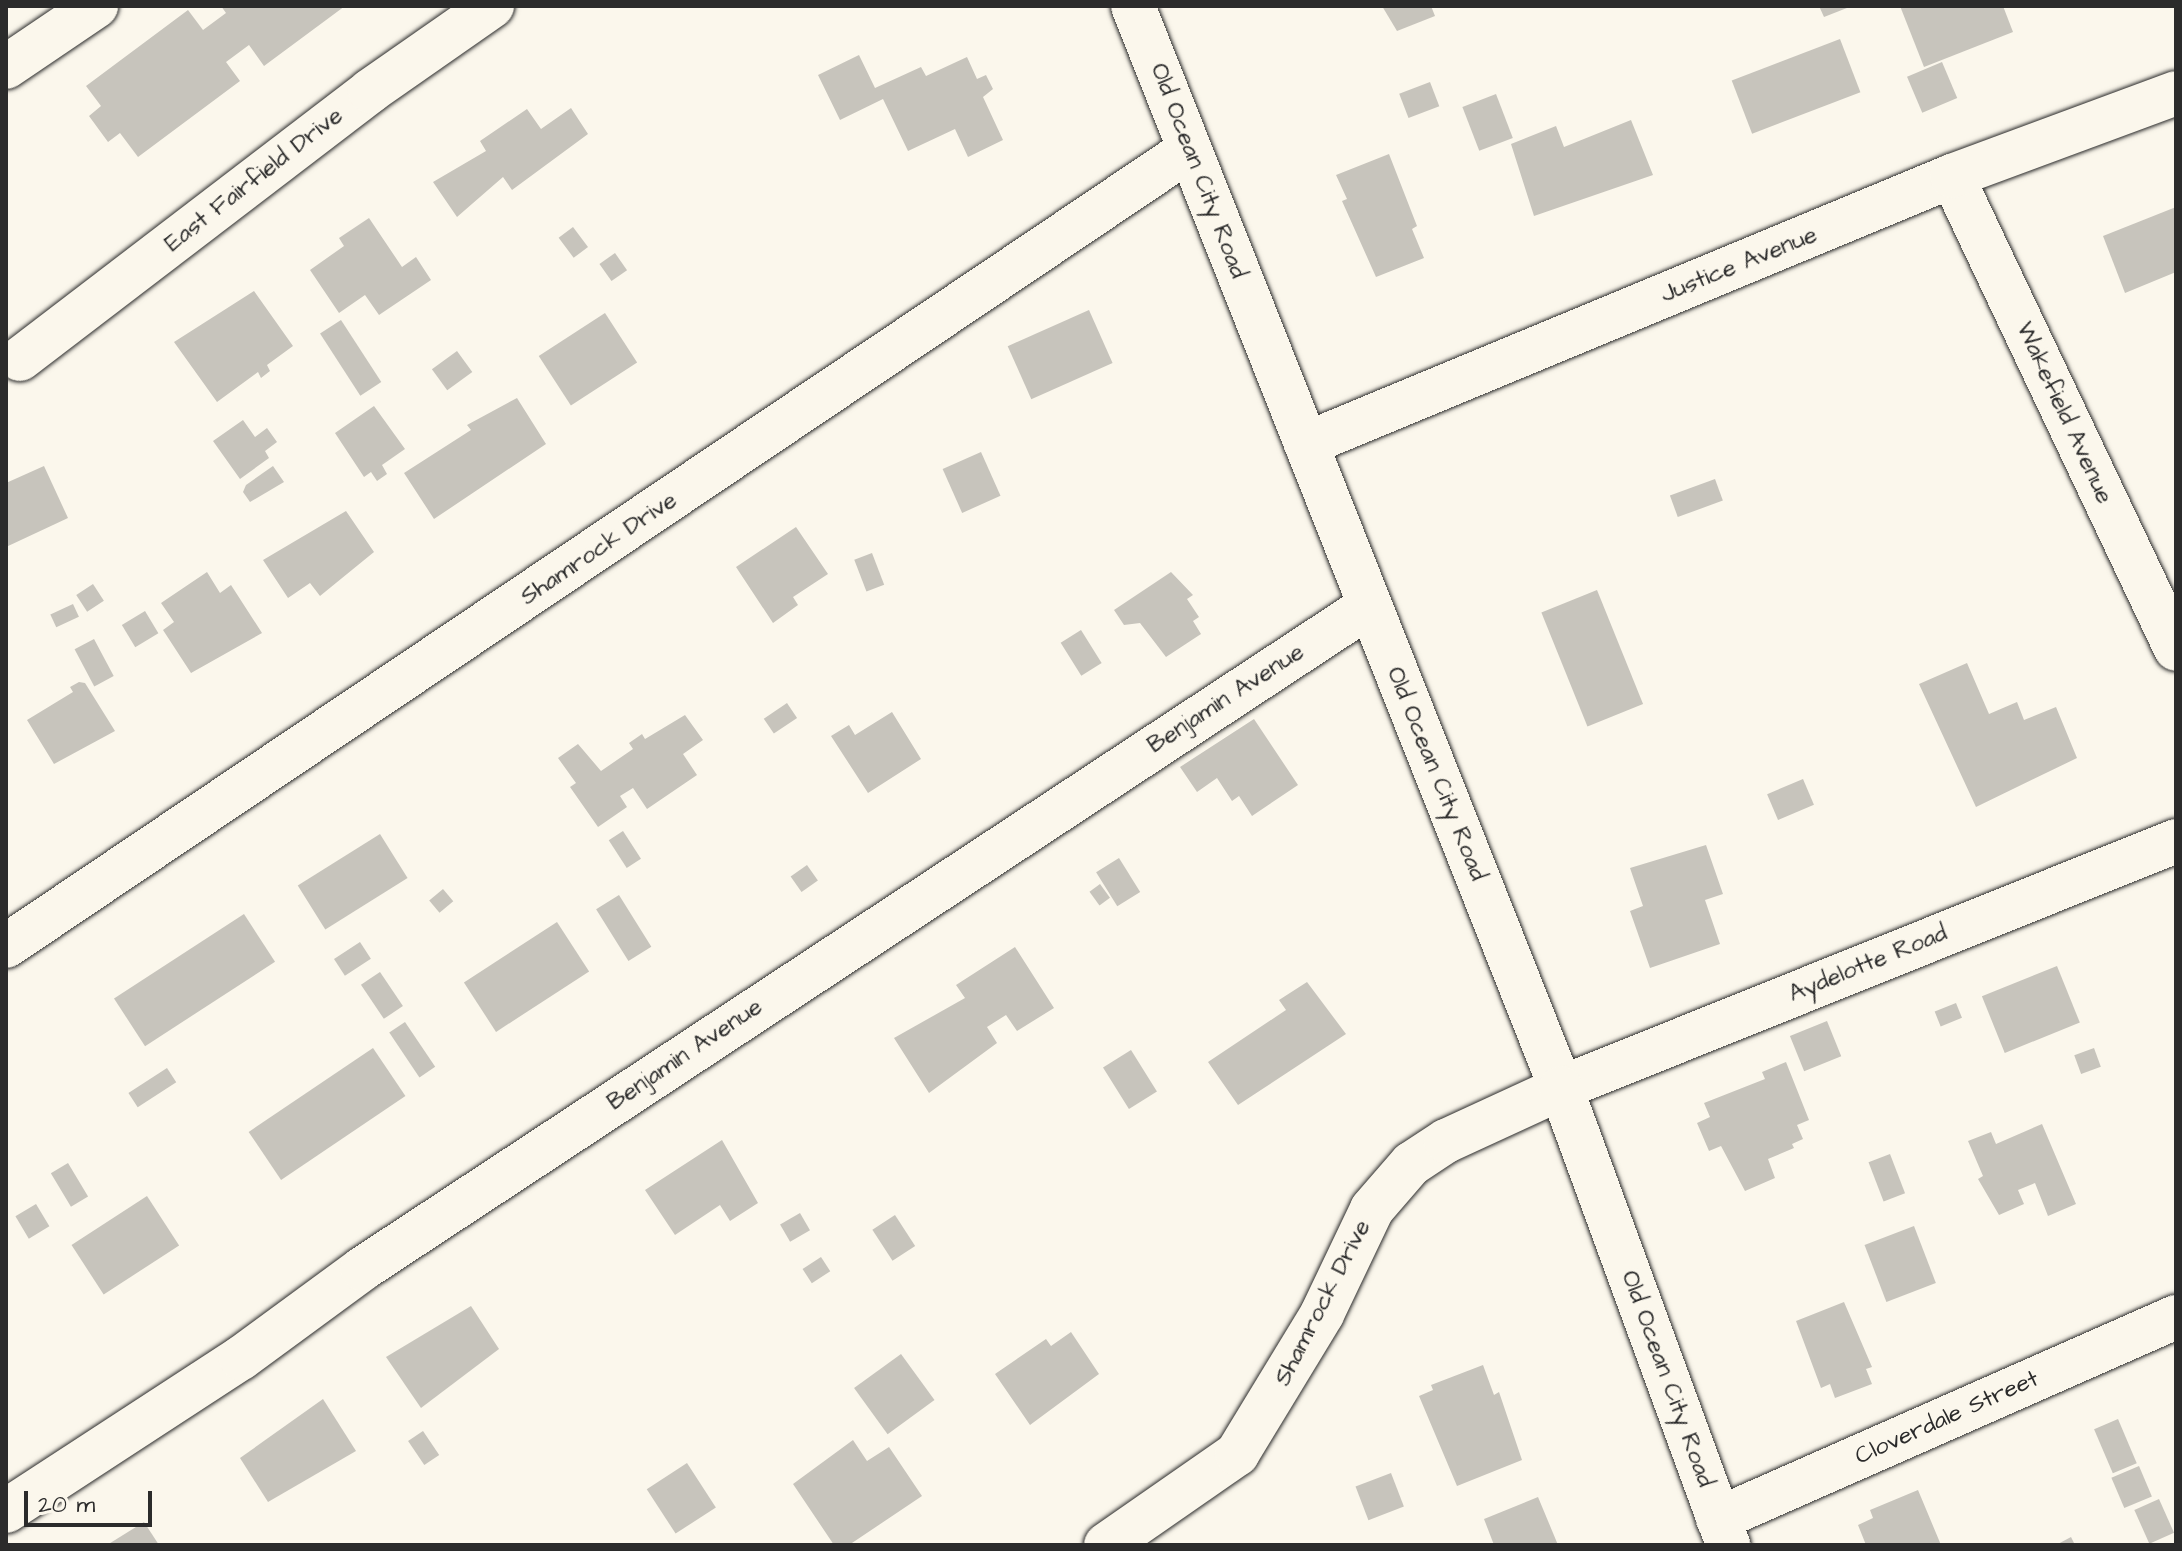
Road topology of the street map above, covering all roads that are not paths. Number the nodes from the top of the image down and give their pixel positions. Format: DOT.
graph roads {
  1 [pos="96,6"];
  2 [pos="492,6"];
  3 [pos="1133,6"];
  4 [pos="6,67"];
  5 [pos="2176,93"];
  6 [pos="1189,150"];
  7 [pos="1952,176"];
  8 [pos="20,359"];
  9 [pos="1306,444"];
  10 [pos="1369,606"];
  11 [pos="2176,649"];
  12 [pos="2176,841"];
  13 [pos="6,946"];
  14 [pos="1561,1088"];
  15 [pos="2176,1317"];
  16 [pos="6,1511"];
  17 [pos="1723,1532"];
  18 [pos="1106,1545"];
  1 -- 4 [label="street"];
  2 -- 8 [label="street, East Fairfield Drive"];
  3 -- 6 [label="street, Old Ocean City Road"];
  5 -- 7 [label="street, Justice Avenue"];
  6 -- 9 [label="street, Old Ocean City Road"];
  6 -- 13 [label="street, Shamrock Drive"];
  7 -- 9 [label="street, Justice Avenue"];
  7 -- 11 [label="street, Wakefield Avenue"];
  9 -- 10 [label="street, Old Ocean City Road"];
  10 -- 14 [label="street, Old Ocean City Road"];
  10 -- 16 [label="street, Benjamin Avenue"];
  12 -- 14 [label="street, Aydelotte Road"];
  14 -- 17 [label="street, Old Ocean City Road"];
  14 -- 18 [label="street, Shamrock Drive"];
  15 -- 17 [label="street, Cloverdale Street"];
}
